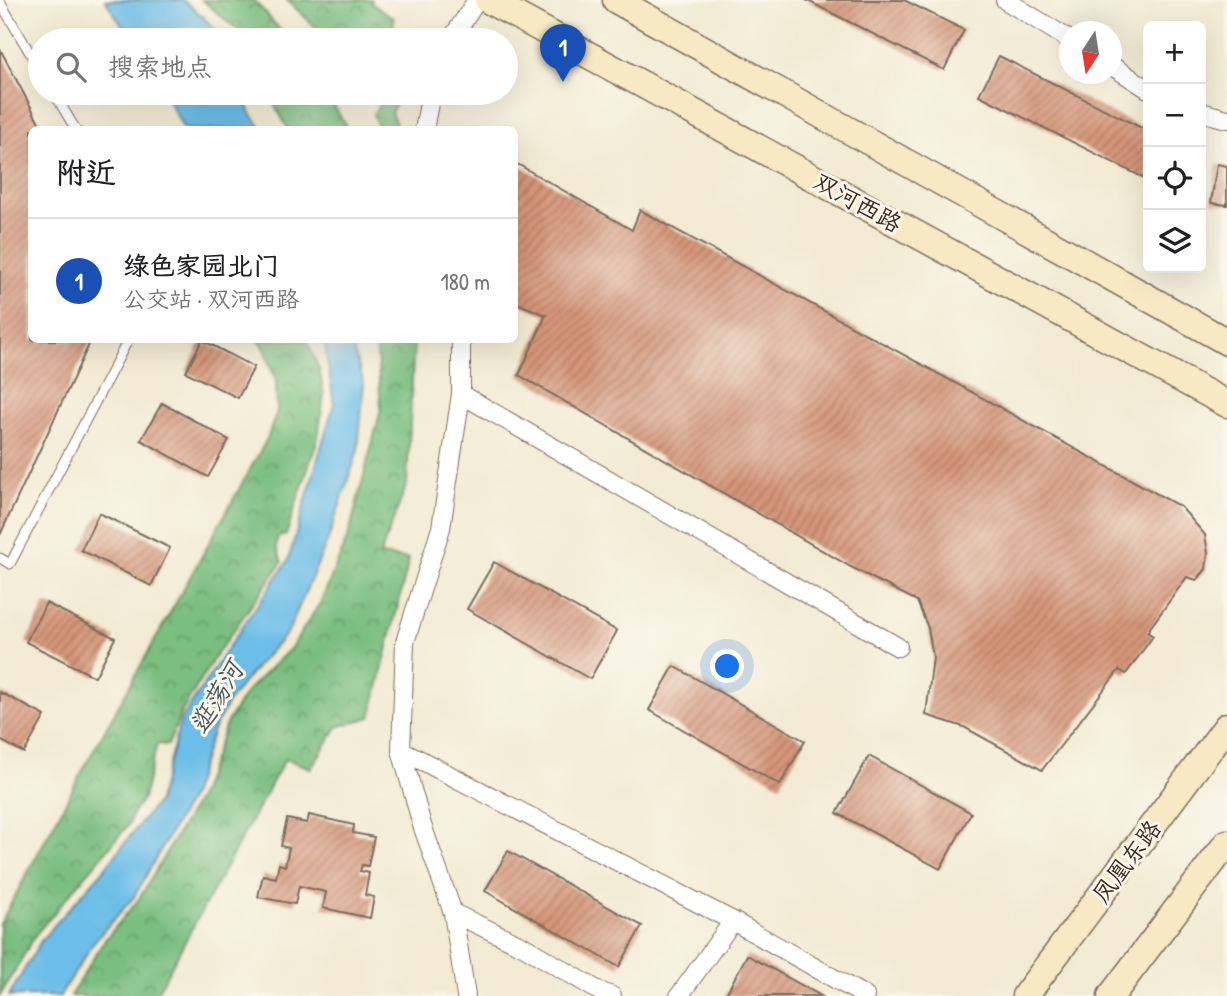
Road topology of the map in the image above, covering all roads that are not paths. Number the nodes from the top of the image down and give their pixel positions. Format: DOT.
graph roads {
  1 [pos="477,0"];
  2 [pos="488,0"];
  3 [pos="616,0"];
  4 [pos="1005,0"];
  5 [pos="0,2"];
  6 [pos="460,28"];
  7 [pos="1059,34"];
  8 [pos="28,50"];
  9 [pos="1122,73"];
  10 [pos="1143,86"];
  11 [pos="61,105"];
  12 [pos="429,105"];
  13 [pos="1206,113"];
  14 [pos="1227,119"];
  15 [pos="74,126"];
  16 [pos="425,126"];
  17 [pos="1227,342"];
  18 [pos="126,343"];
  19 [pos="461,343"];
  20 [pos="461,394"];
  21 [pos="1227,404"];
  22 [pos="0,558"];
  23 [pos="898,647"];
  24 [pos="1227,726"];
  25 [pos="401,750"];
  26 [pos="1227,843"];
  27 [pos="453,914"];
  28 [pos="733,920"];
  29 [pos="467,996"];
  30 [pos="612,996"];
  31 [pos="679,996"];
  32 [pos="865,996"];
  33 [pos="1025,996"];
  34 [pos="1111,996"];
  1 -- 6 [label="street"];
  2 -- 21 [label="street, 双河西路"];
  3 -- 17 [label="street"];
  4 -- 7 [label="street"];
  5 -- 8 [label="lane"];
  9 -- 10 [label="street"];
  11 -- 15 [label="lane"];
  12 -- 16 [label="street"];
  13 -- 14 [label="street"];
  18 -- 22 [label="lane"];
  19 -- 20 [label="street"];
  20 -- 23 [label="street"];
  20 -- 25 [label="street"];
  24 -- 33 [label="street, 凤凰东路"];
  25 -- 27 [label="street"];
  25 -- 28 [label="street"];
  26 -- 34 [label="street"];
  27 -- 29 [label="street"];
  27 -- 30 [label="street"];
  28 -- 31 [label="street"];
  28 -- 32 [label="street"];
}
